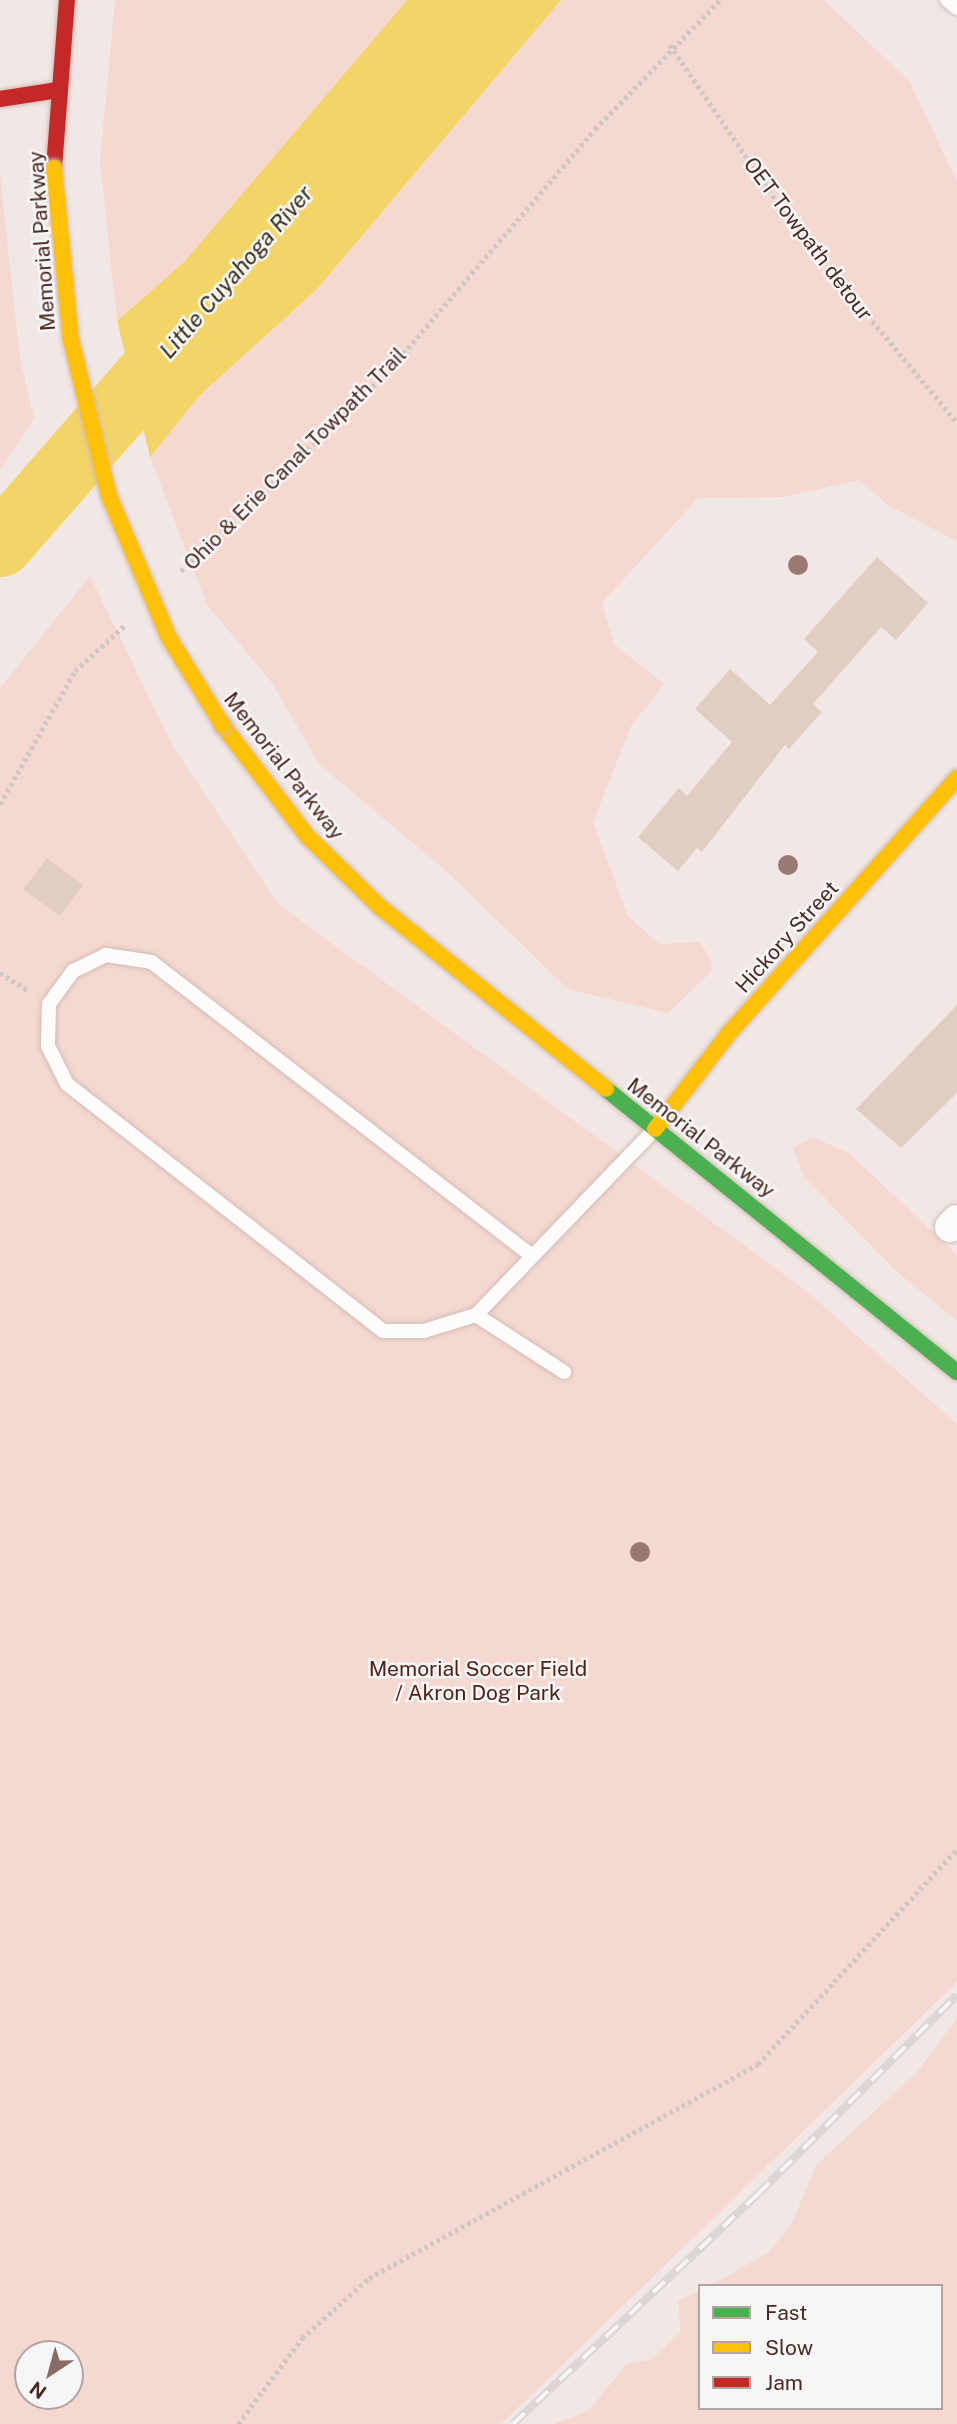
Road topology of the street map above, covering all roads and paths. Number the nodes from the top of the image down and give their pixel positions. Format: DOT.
graph roads {
  1 [pos="67,0"];
  2 [pos="720,0"];
  3 [pos="947,0"];
  4 [pos="957,8"];
  5 [pos="670,45"];
  6 [pos="58,90"];
  7 [pos="0,99"];
  8 [pos="957,423"];
  9 [pos="178,574"];
  10 [pos="130,621"];
  11 [pos="957,778"];
  12 [pos="0,804"];
  13 [pos="0,973"];
  14 [pos="49,1004"];
  15 [pos="654,1129"];
  16 [pos="532,1256"];
  17 [pos="476,1315"];
  18 [pos="564,1372"];
  19 [pos="957,1372"];
  20 [pos="957,1849"];
  21 [pos="237,2424"];
  1 -- 6 [label="main road, Memorial Parkway"];
  2 -- 5 [label="path, Ohio & Erie Canal Towpath Trail"];
  3 -- 4 [label="lane"];
  5 -- 8 [label="path, OET Towpath detour"];
  5 -- 9 [label="path, Ohio & Erie Canal Towpath Trail"];
  6 -- 7 [label="main road"];
  6 -- 15 [label="main road, Memorial Parkway, bridge"];
  10 -- 12 [label="path"];
  11 -- 15 [label="main road, Hickory Street"];
  13 -- 14 [label="path"];
  14 -- 16 [label="lane"];
  14 -- 17 [label="lane"];
  15 -- 16 [label="lane"];
  15 -- 19 [label="main road, Memorial Parkway"];
  16 -- 17 [label="lane"];
  17 -- 18 [label="lane"];
  20 -- 21 [label="path"];
}
